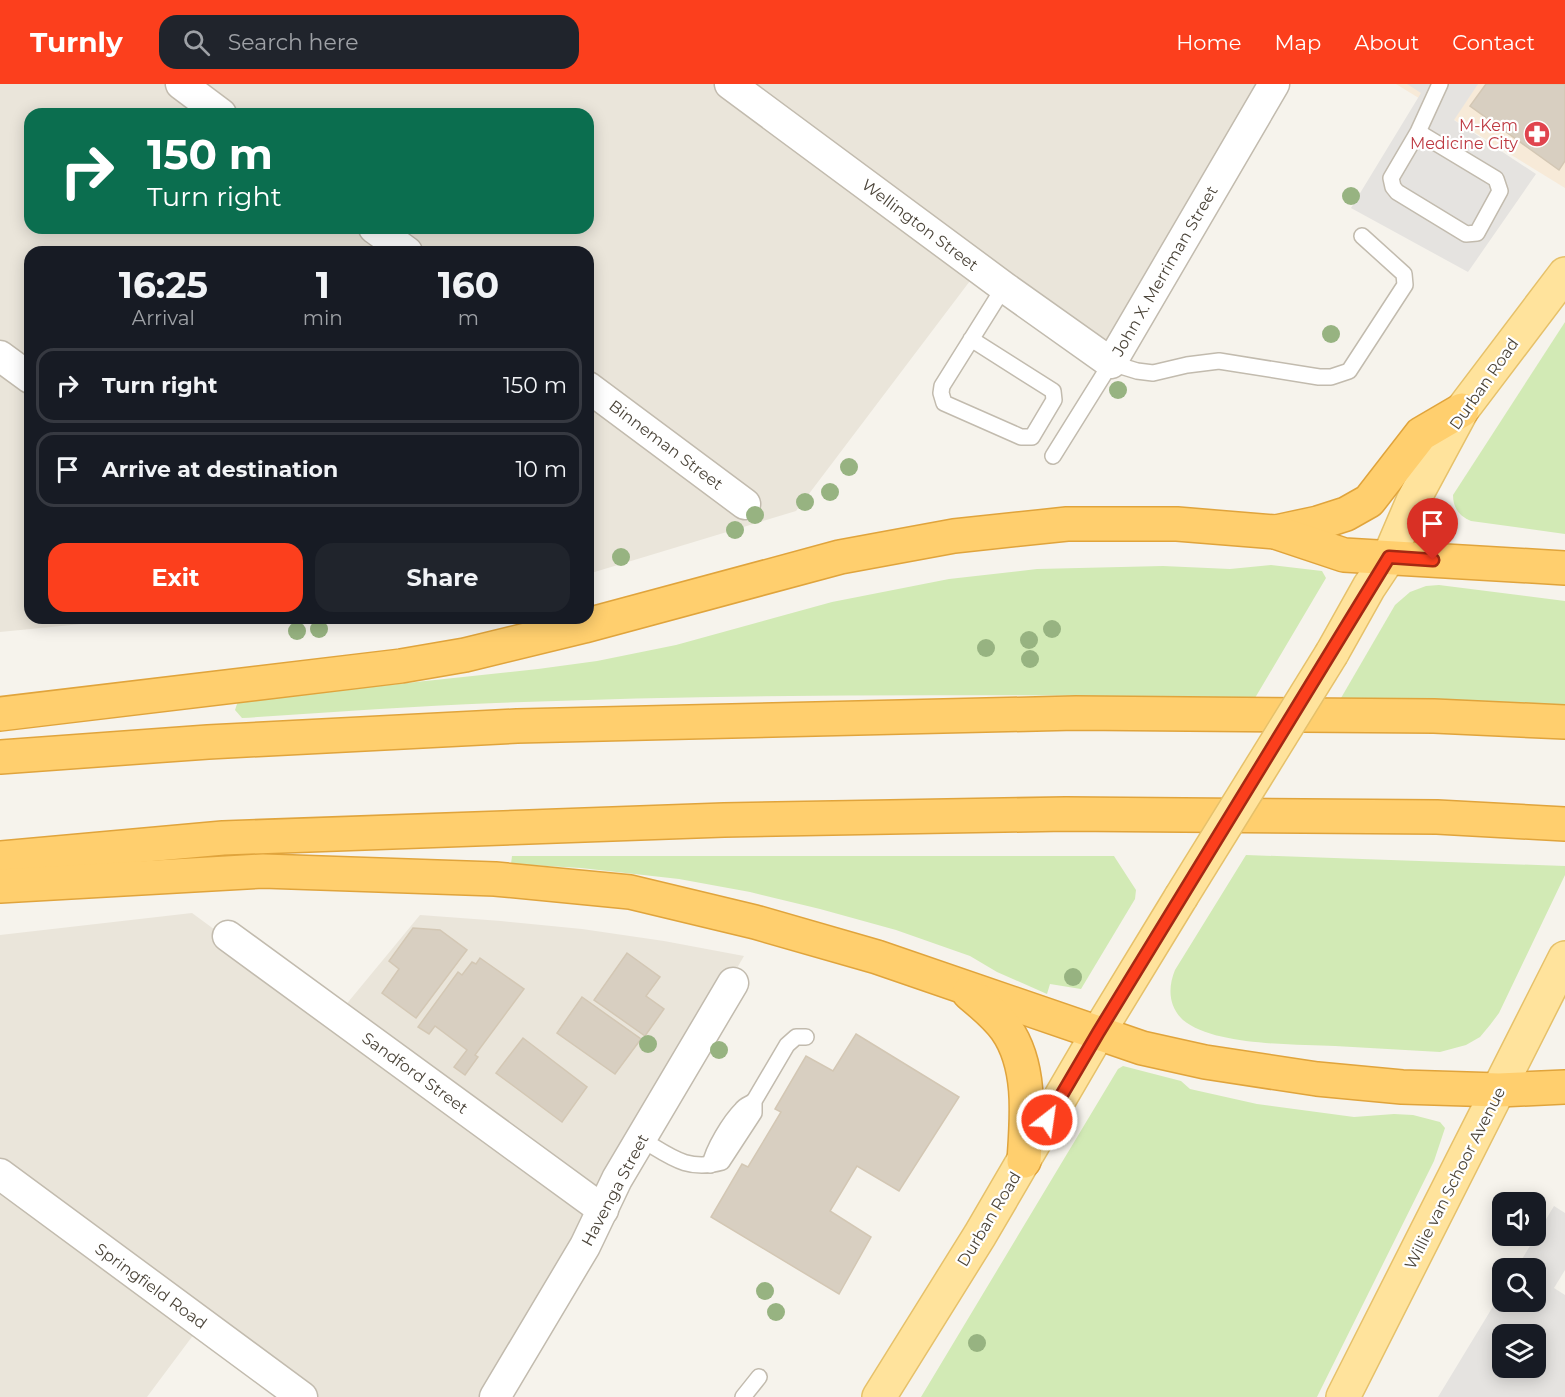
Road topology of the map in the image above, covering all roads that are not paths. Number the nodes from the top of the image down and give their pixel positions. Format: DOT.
graph roads {
  1 [pos="181,84"];
  2 [pos="730,84"];
  3 [pos="1274,84"];
  4 [pos="1440,84"];
  5 [pos="213,108"];
  6 [pos="1418,132"];
  7 [pos="382,234"];
  8 [pos="1362,236"];
  9 [pos="398,246"];
  10 [pos="1565,274"];
  11 [pos="1004,287"];
  12 [pos="971,339"];
  13 [pos="0,356"];
  14 [pos="1111,363"];
  15 [pos="24,374"];
  16 [pos="594,391"];
  17 [pos="1462,410"];
  18 [pos="1053,456"];
  19 [pos="745,504"];
  20 [pos="1275,532"];
  21 [pos="1389,557"];
  22 [pos="1565,568"];
  23 [pos="594,623"];
  24 [pos="592,624"];
  25 [pos="0,714"];
  26 [pos="1565,722"];
  27 [pos="0,757"];
  28 [pos="1565,824"];
  29 [pos="0,858"];
  30 [pos="0,886"];
  31 [pos="228,936"];
  32 [pos="1565,958"];
  33 [pos="734,983"];
  34 [pos="961,985"];
  35 [pos="1098,1033"];
  36 [pos="806,1037"];
  37 [pos="1565,1087"];
  38 [pos="1499,1090"];
  39 [pos="641,1139"];
  40 [pos="1024,1161"];
  41 [pos="0,1174"];
  42 [pos="603,1210"];
  43 [pos="759,1377"];
  44 [pos="302,1397"];
  45 [pos="495,1397"];
  46 [pos="743,1397"];
  47 [pos="879,1397"];
  48 [pos="1343,1397"];
  1 -- 5 [label="street"];
  2 -- 11 [label="street, Wellington Street"];
  3 -- 14 [label="street, John X. Merriman Street"];
  4 -- 6 [label="lane"];
  6 -- 6 [label="lane"];
  7 -- 9 [label="street"];
  8 -- 14 [label="lane"];
  10 -- 17 [label="main road, Durban Road"];
  11 -- 12 [label="lane"];
  11 -- 14 [label="street, Wellington Street"];
  12 -- 12 [label="lane"];
  13 -- 15 [label="street"];
  14 -- 18 [label="lane, John X. Merriman Street"];
  16 -- 19 [label="street, Binneman Street"];
  17 -- 20 [label="highway"];
  17 -- 21 [label="main road, Durban Road"];
  20 -- 21 [label="highway"];
  20 -- 23 [label="highway"];
  21 -- 22 [label="highway"];
  21 -- 35 [label="main road, Durban Road, bridge"];
  24 -- 25 [label="highway"];
  26 -- 27 [label="highway"];
  28 -- 29 [label="highway"];
  30 -- 34 [label="highway"];
  31 -- 42 [label="street, Sandford Street"];
  32 -- 38 [label="main road, Willie van Schoor Avenue"];
  33 -- 39 [label="street, Havenga Street"];
  34 -- 35 [label="highway"];
  34 -- 40 [label="highway"];
  35 -- 38 [label="highway"];
  35 -- 40 [label="main road, Durban Road"];
  36 -- 39 [label="lane"];
  37 -- 38 [label="highway"];
  38 -- 48 [label="main road, Willie van Schoor Avenue"];
  39 -- 42 [label="street, Havenga Street"];
  40 -- 47 [label="main road, Durban Road"];
  41 -- 44 [label="street, Springfield Road"];
  42 -- 45 [label="street, Havenga Street"];
  43 -- 46 [label="lane"];
}
